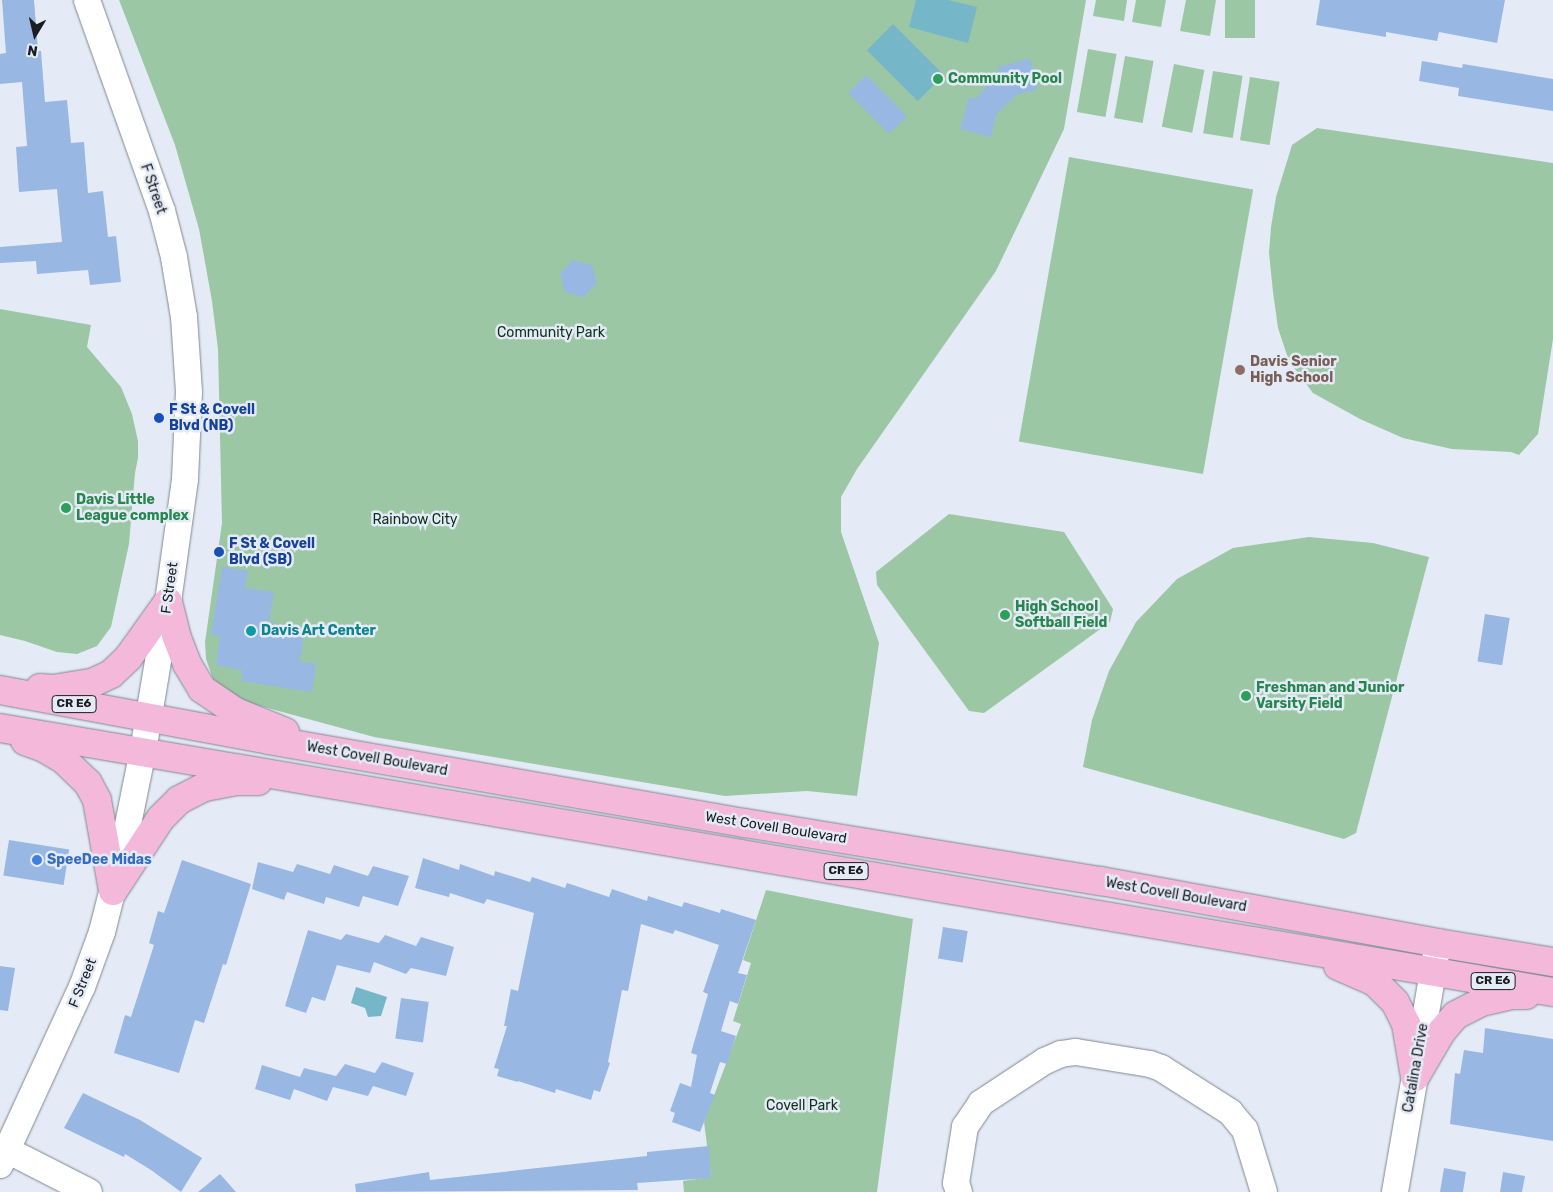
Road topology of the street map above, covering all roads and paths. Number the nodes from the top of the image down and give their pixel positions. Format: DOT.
graph roads {
  1 [pos="87,0"];
  2 [pos="168,602"];
  3 [pos="0,688"];
  4 [pos="149,719"];
  5 [pos="0,728"];
  6 [pos="0,733"];
  7 [pos="323,750"];
  8 [pos="143,751"];
  9 [pos="310,780"];
  10 [pos="113,891"];
  11 [pos="1438,943"];
  12 [pos="1290,947"];
  13 [pos="1553,962"];
  14 [pos="1433,971"];
  15 [pos="1553,993"];
  16 [pos="1415,1077"];
  17 [pos="3,1158"];
  18 [pos="89,1192"];
  19 [pos="959,1192"];
  20 [pos="1264,1192"];
  21 [pos="1395,1192"];
  1 -- 2 [label="street, F Street"];
  2 -- 3 [label="main road"];
  2 -- 4 [label="street, F Street"];
  2 -- 7 [label="main road"];
  3 -- 4 [label="main road, West Covell Boulevard / CR E6"];
  4 -- 7 [label="main road, West Covell Boulevard / CR E6"];
  4 -- 8 [label="street, F Street"];
  5 -- 8 [label="main road, CR E6"];
  6 -- 10 [label="main road"];
  7 -- 11 [label="main road, West Covell Boulevard / CR E6"];
  8 -- 9 [label="main road, CR E6"];
  8 -- 10 [label="street, F Street"];
  9 -- 10 [label="main road"];
  9 -- 12 [label="main road, CR E6"];
  10 -- 17 [label="street, F Street"];
  11 -- 13 [label="main road, West Covell Boulevard / CR E6"];
  11 -- 14 [label="street, Catalina Drive"];
  12 -- 14 [label="main road, CR E6"];
  12 -- 16 [label="main road"];
  14 -- 15 [label="main road, CR E6"];
  14 -- 16 [label="street, Catalina Drive"];
  15 -- 16 [label="main road"];
  16 -- 21 [label="street, Catalina Drive"];
  17 -- 18 [label="street"];
  19 -- 20 [label="street"];
}
